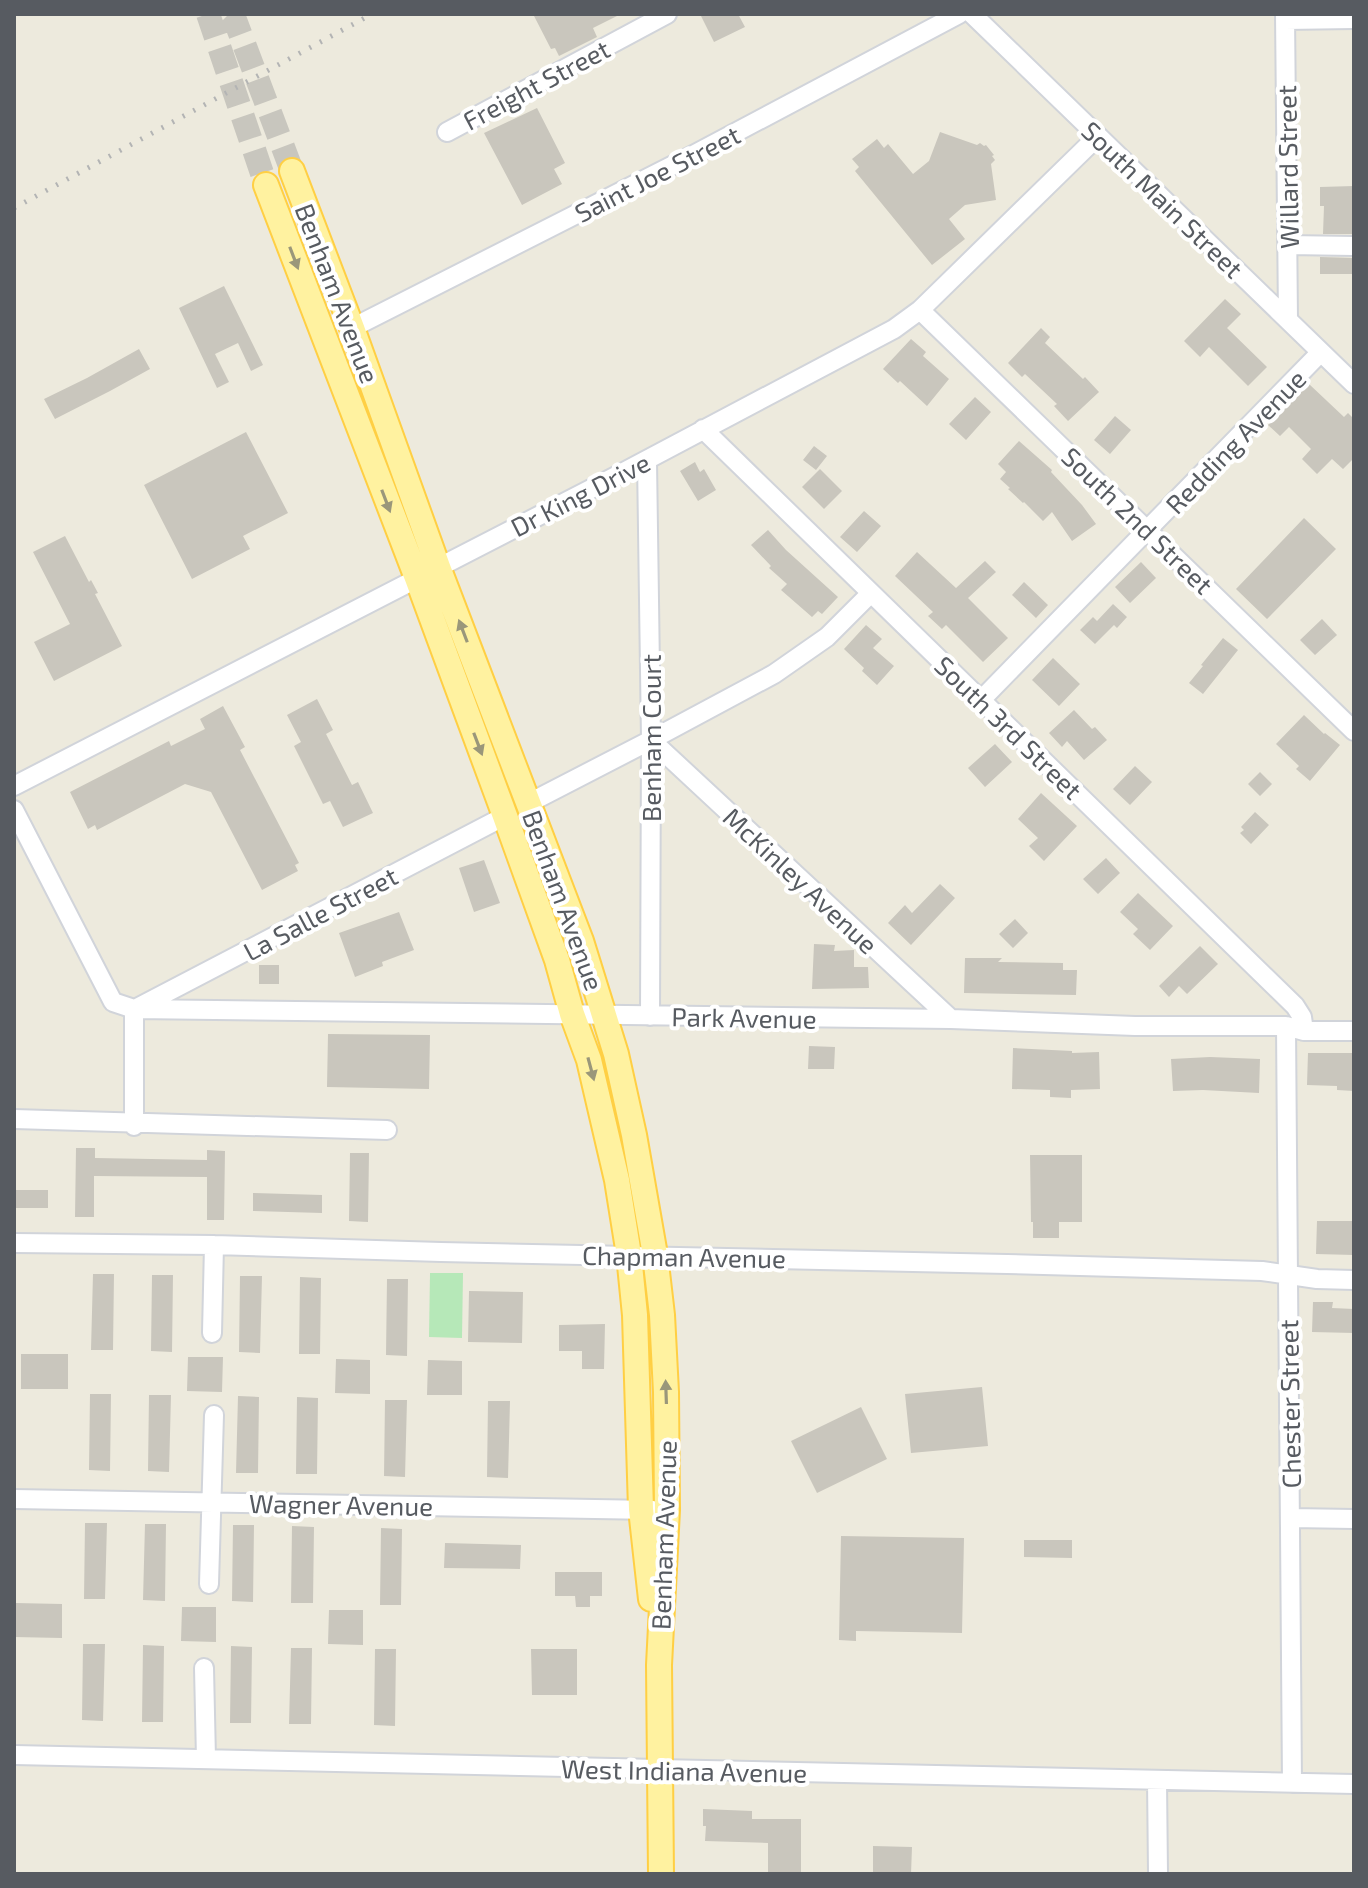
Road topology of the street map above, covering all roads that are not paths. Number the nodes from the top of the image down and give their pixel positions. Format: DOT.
graph roads {
  1 [pos="667,14"];
  2 [pos="959,14"];
  3 [pos="972,14"];
  4 [pos="1285,17"];
  5 [pos="1354,19"];
  6 [pos="447,132"];
  7 [pos="1098,136"];
  8 [pos="292,171"];
  9 [pos="266,185"];
  10 [pos="1288,245"];
  11 [pos="1354,246"];
  12 [pos="920,310"];
  13 [pos="1288,319"];
  14 [pos="352,328"];
  15 [pos="1321,352"];
  16 [pos="1354,384"];
  17 [pos="703,429"];
  18 [pos="647,460"];
  19 [pos="1148,530"];
  20 [pos="427,573"];
  21 [pos="870,594"];
  22 [pos="981,700"];
  23 [pos="1354,731"];
  24 [pos="651,740"];
  25 [pos="14,786"];
  26 [pos="529,803"];
  27 [pos="14,810"];
  28 [pos="505,816"];
  29 [pos="134,1009"];
  30 [pos="572,1014"];
  31 [pos="604,1014"];
  32 [pos="650,1016"];
  33 [pos="951,1019"];
  34 [pos="1295,1028"];
  35 [pos="1354,1031"];
  36 [pos="14,1119"];
  37 [pos="134,1124"];
  38 [pos="387,1130"];
  39 [pos="14,1243"];
  40 [pos="214,1245"];
  41 [pos="629,1255"];
  42 [pos="655,1255"];
  43 [pos="1288,1275"];
  44 [pos="1354,1280"];
  45 [pos="212,1333"];
  46 [pos="214,1415"];
  47 [pos="14,1499"];
  48 [pos="210,1502"];
  49 [pos="641,1509"];
  50 [pos="667,1510"];
  51 [pos="1291,1518"];
  52 [pos="1354,1519"];
  53 [pos="209,1584"];
  54 [pos="659,1665"];
  55 [pos="204,1668"];
  56 [pos="14,1755"];
  57 [pos="206,1759"];
  58 [pos="660,1770"];
  59 [pos="1157,1780"];
  60 [pos="1292,1783"];
  61 [pos="1354,1784"];
  62 [pos="661,1874"];
  63 [pos="1158,1874"];
  1 -- 6 [label="street, Freight Street"];
  2 -- 14 [label="street, Saint Joe Street"];
  3 -- 7 [label="street, South Main Street"];
  4 -- 5 [label="street"];
  4 -- 10 [label="street, Willard Street"];
  7 -- 12 [label="street, Dr King Drive"];
  7 -- 13 [label="street, South Main Street"];
  8 -- 14 [label="main road, Benham Avenue"];
  9 -- 20 [label="main road, Benham Avenue, one-way"];
  10 -- 11 [label="street"];
  10 -- 13 [label="street, Willard Street"];
  12 -- 17 [label="street, Dr King Drive"];
  12 -- 19 [label="street, South 2nd Street"];
  13 -- 15 [label="street, South Main Street"];
  14 -- 20 [label="main road, Benham Avenue"];
  15 -- 16 [label="street, South Main Street"];
  15 -- 19 [label="street, Redding Avenue"];
  17 -- 18 [label="street, Dr King Drive"];
  17 -- 21 [label="street, South 3rd Street"];
  18 -- 20 [label="street, Dr King Drive"];
  18 -- 24 [label="street, Benham Court"];
  19 -- 22 [label="street, Redding Avenue"];
  19 -- 23 [label="street, South 2nd Street"];
  20 -- 25 [label="street, Dr King Drive"];
  26 -- 20 [label="main road, Benham Avenue, one-way"];
  20 -- 28 [label="main road, Benham Avenue, one-way"];
  21 -- 22 [label="street, South 3rd Street"];
  21 -- 24 [label="street"];
  22 -- 34 [label="street, South 3rd Street"];
  24 -- 26 [label="street"];
  24 -- 32 [label="street, Benham Court"];
  24 -- 33 [label="street, McKinley Avenue"];
  26 -- 31 [label="main road, Benham Avenue"];
  27 -- 29 [label="street"];
  28 -- 29 [label="street, La Salle Street"];
  28 -- 30 [label="main road, Benham Avenue"];
  29 -- 30 [label="street, Park Avenue"];
  29 -- 37 [label="street"];
  30 -- 31 [label="street, Park Avenue"];
  30 -- 41 [label="main road, Benham Avenue, one-way"];
  31 -- 32 [label="street, Park Avenue"];
  31 -- 42 [label="main road, Benham Avenue"];
  32 -- 33 [label="street, Park Avenue"];
  33 -- 34 [label="street, Park Avenue"];
  34 -- 35 [label="street, Park Avenue"];
  34 -- 43 [label="street, Chester Street"];
  36 -- 37 [label="street"];
  37 -- 38 [label="street"];
  39 -- 40 [label="street, Chapman Avenue"];
  40 -- 41 [label="street, Chapman Avenue"];
  40 -- 45 [label="street"];
  41 -- 42 [label="street, Chapman Avenue"];
  41 -- 49 [label="main road, Benham Avenue"];
  42 -- 43 [label="street, Chapman Avenue"];
  50 -- 42 [label="main road, Benham Avenue, one-way"];
  43 -- 44 [label="street, Chapman Avenue"];
  43 -- 51 [label="street, Chester Street"];
  46 -- 48 [label="street"];
  47 -- 48 [label="street, Wagner Avenue"];
  48 -- 49 [label="street, Wagner Avenue"];
  48 -- 53 [label="street"];
  49 -- 50 [label="street, Wagner Avenue"];
  49 -- 54 [label="main road, Benham Avenue"];
  50 -- 54 [label="main road, Benham Avenue"];
  51 -- 52 [label="street"];
  51 -- 60 [label="street, Chester Street"];
  54 -- 58 [label="main road, Benham Avenue"];
  55 -- 57 [label="street"];
  56 -- 57 [label="street, West Indiana Avenue"];
  57 -- 58 [label="street, West Indiana Avenue"];
  58 -- 59 [label="street, West Indiana Avenue"];
  58 -- 62 [label="main road, Benham Avenue"];
  59 -- 60 [label="street, West Indiana Avenue"];
  59 -- 63 [label="street"];
  60 -- 61 [label="street, West Indiana Avenue"];
}
